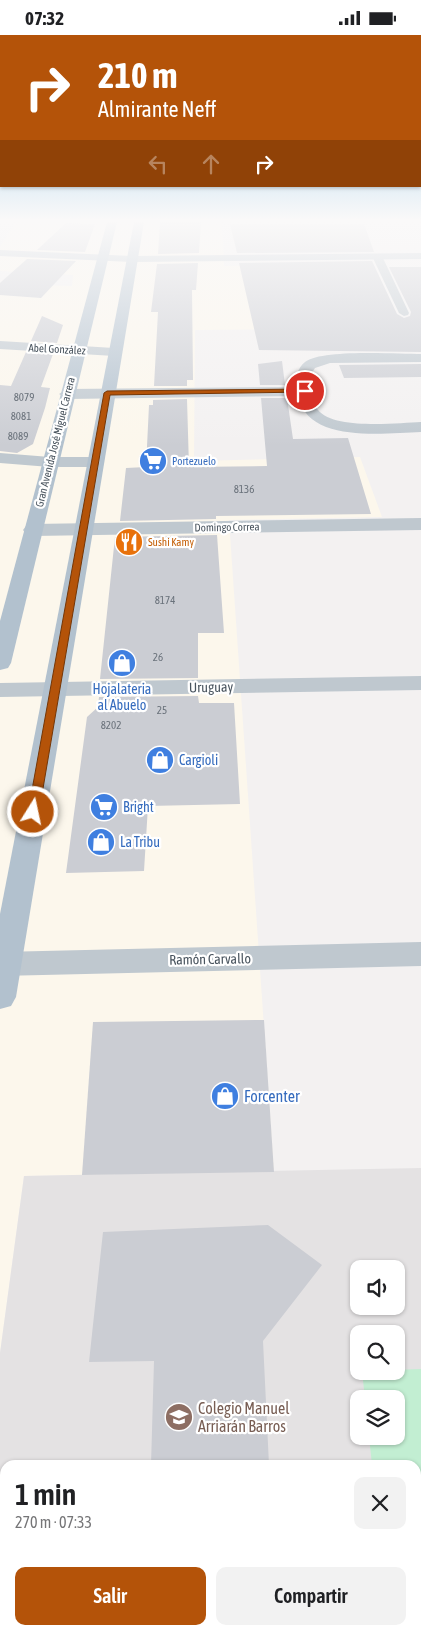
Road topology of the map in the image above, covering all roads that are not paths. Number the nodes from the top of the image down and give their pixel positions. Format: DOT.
graph roads {
  1 [pos="92,297"];
  2 [pos="125,297"];
  3 [pos="396,297"];
  4 [pos="404,313"];
  5 [pos="0,345"];
  6 [pos="78,350"];
  7 [pos="114,352"];
  8 [pos="421,358"];
  9 [pos="305,391"];
  10 [pos="107,393"];
  11 [pos="67,394"];
  12 [pos="421,427"];
  13 [pos="0,458"];
  14 [pos="50,462"];
  15 [pos="95,462"];
  16 [pos="421,524"];
  17 [pos="83,529"];
  18 [pos="33,530"];
  19 [pos="6,614"];
  20 [pos="0,663"];
  21 [pos="421,683"];
  22 [pos="55,689"];
  23 [pos="0,690"];
  24 [pos="421,954"];
  25 [pos="3,964"];
  26 [pos="0,997"];
  1 -- 6 [label="main road, Gran Avenida José Miguel Carrera"];
  2 -- 7 [label="main road"];
  3 -- 4 [label="lane"];
  5 -- 6 [label="street, Abel González"];
  6 -- 7 [label="street, Abel González"];
  6 -- 11 [label="main road, Gran Avenida José Miguel Carrera"];
  7 -- 10 [label="main road"];
  8 -- 9 [label="street"];
  9 -- 10 [label="street"];
  9 -- 12 [label="street"];
  10 -- 11 [label="street"];
  10 -- 15 [label="main road"];
  11 -- 14 [label="main road, Gran Avenida José Miguel Carrera"];
  13 -- 14 [label="street"];
  14 -- 15 [label="street"];
  14 -- 18 [label="main road, Gran Avenida José Miguel Carrera"];
  15 -- 17 [label="main road"];
  16 -- 17 [label="street, Domingo Correa"];
  17 -- 18 [label="street, Domingo Correa"];
  17 -- 22 [label="main road"];
  18 -- 19 [label="main road, Gran Avenida José Miguel Carrera"];
  19 -- 20 [label="main road, Gran Avenida José Miguel Carrera"];
  21 -- 22 [label="street, Uruguay"];
  22 -- 23 [label="street, Uruguay"];
  22 -- 25 [label="main road"];
  24 -- 25 [label="street, Ramón Carvallo"];
  25 -- 26 [label="main road"];
}
